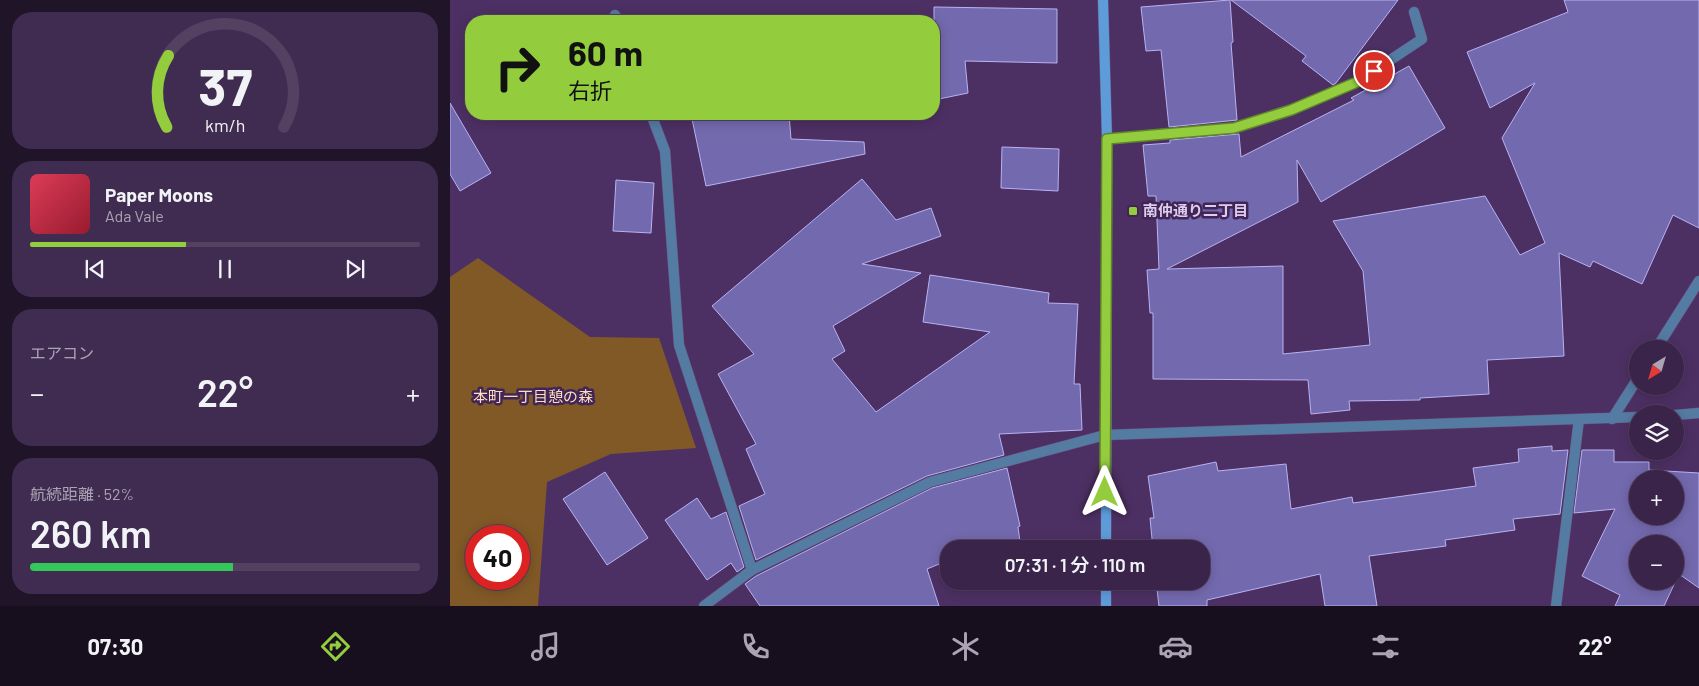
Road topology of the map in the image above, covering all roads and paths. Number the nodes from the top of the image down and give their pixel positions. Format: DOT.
graph roads {
  1 [pos="1103,0"];
  2 [pos="1414,12"];
  3 [pos="653,120"];
  4 [pos="1107,139"];
  5 [pos="1699,281"];
  6 [pos="1662,340"];
  7 [pos="1629,392"];
  8 [pos="1699,413"];
  9 [pos="1684,414"];
  10 [pos="1629,418"];
  11 [pos="1579,419"];
  12 [pos="1612,419"];
  13 [pos="1105,435"];
  14 [pos="1106,540"];
  15 [pos="752,570"];
  16 [pos="1106,590"];
  17 [pos="704,606"];
  18 [pos="1106,606"];
  19 [pos="1556,606"];
  1 -- 4 [label="street"];
  2 -- 4 [label="street"];
  3 -- 15 [label="street"];
  4 -- 13 [label="street"];
  5 -- 6 [label="street"];
  7 -- 12 [label="street"];
  8 -- 9 [label="street"];
  10 -- 12 [label="street"];
  11 -- 12 [label="street"];
  11 -- 13 [label="street"];
  11 -- 19 [label="street"];
  13 -- 14 [label="street"];
  13 -- 15 [label="street"];
  15 -- 17 [label="street"];
  16 -- 18 [label="street"];
}
